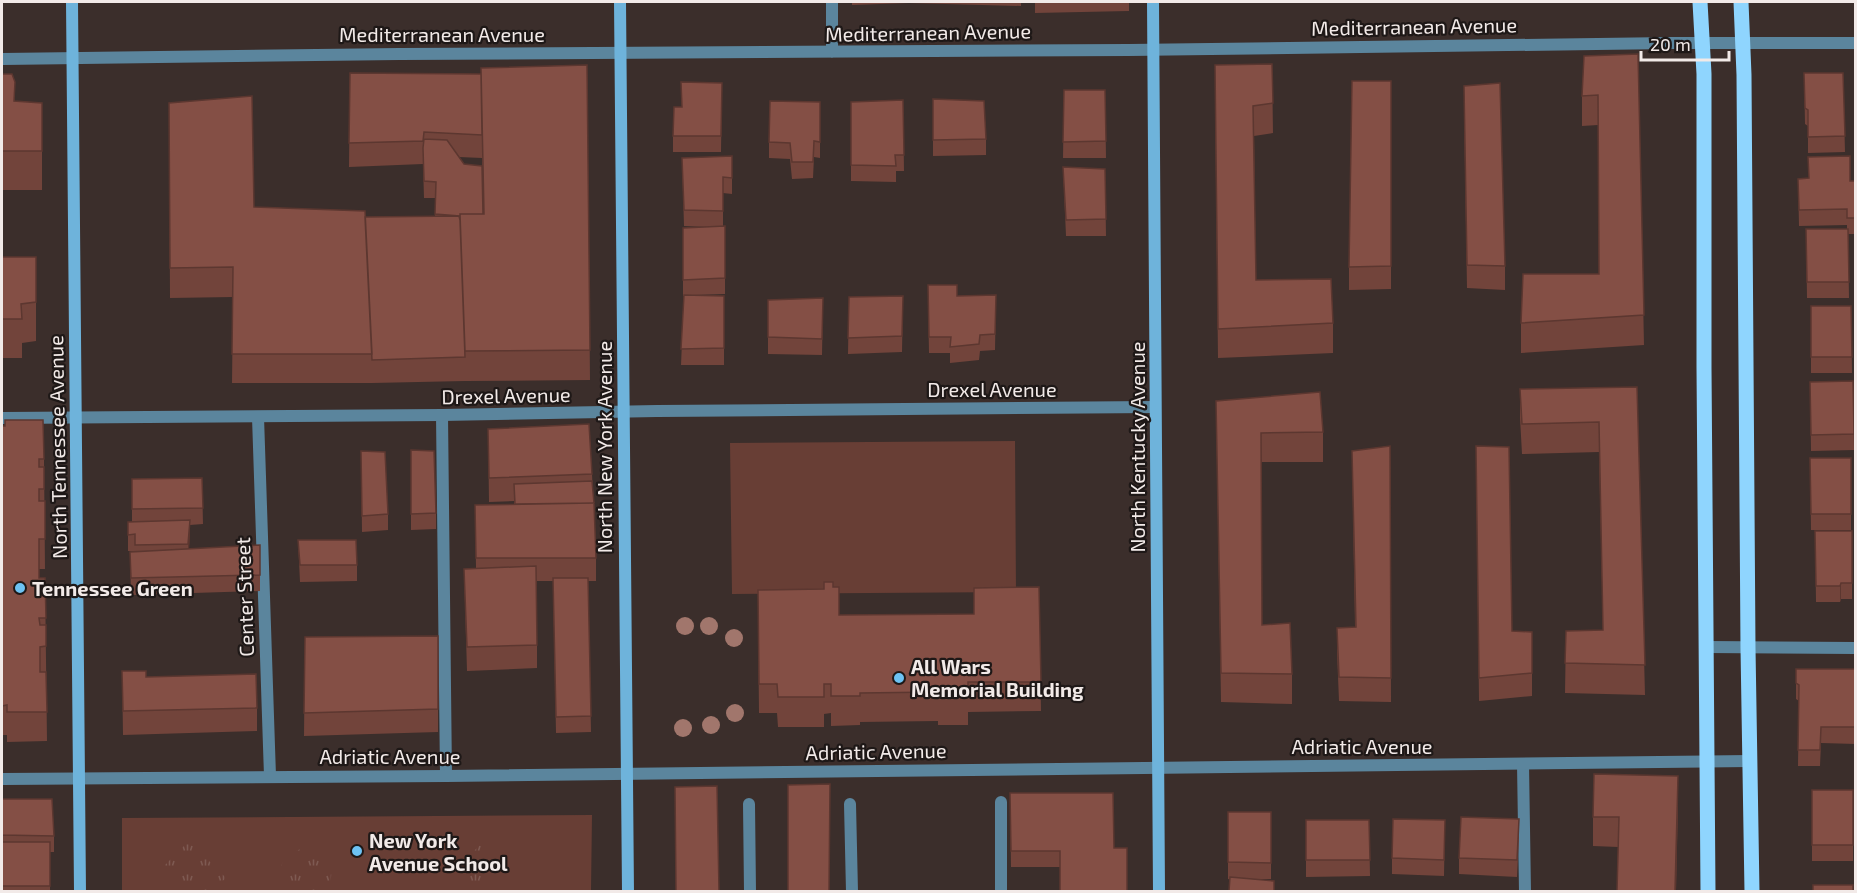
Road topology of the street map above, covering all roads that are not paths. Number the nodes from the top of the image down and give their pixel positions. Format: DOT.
graph roads {
  1 [pos="72,2"];
  2 [pos="621,2"];
  3 [pos="832,2"];
  4 [pos="1153,2"];
  5 [pos="1700,2"];
  6 [pos="1741,2"];
  7 [pos="1702,43"];
  8 [pos="1743,43"];
  9 [pos="1856,43"];
  10 [pos="1154,49"];
  11 [pos="832,52"];
  12 [pos="621,53"];
  13 [pos="72,58"];
  14 [pos="2,59"];
  15 [pos="1155,406"];
  16 [pos="624,412"];
  17 [pos="442,415"];
  18 [pos="76,417"];
  19 [pos="258,417"];
  20 [pos="2,418"];
  21 [pos="1706,647"];
  22 [pos="1748,648"];
  23 [pos="1856,648"];
  24 [pos="1750,761"];
  25 [pos="1706,762"];
  26 [pos="1523,764"];
  27 [pos="1158,767"];
  28 [pos="627,773"];
  29 [pos="270,776"];
  30 [pos="446,776"];
  31 [pos="80,777"];
  32 [pos="2,779"];
  33 [pos="1001,802"];
  34 [pos="749,804"];
  35 [pos="850,804"];
  36 [pos="80,891"];
  37 [pos="628,891"];
  38 [pos="750,891"];
  39 [pos="852,891"];
  40 [pos="1001,891"];
  41 [pos="1159,891"];
  42 [pos="1525,891"];
  43 [pos="1708,891"];
  44 [pos="1752,891"];
  1 -- 13 [label="street, North Tennessee Avenue"];
  2 -- 12 [label="street, North New York Avenue"];
  3 -- 11 [label="street"];
  4 -- 10 [label="street, North Kentucky Avenue"];
  5 -- 7 [label="main road"];
  6 -- 8 [label="main road"];
  7 -- 8 [label="street, Mediterranean Avenue"];
  7 -- 10 [label="street, Mediterranean Avenue"];
  7 -- 21 [label="main road"];
  8 -- 9 [label="street, Mediterranean Avenue"];
  8 -- 22 [label="main road"];
  10 -- 11 [label="street, Mediterranean Avenue"];
  10 -- 15 [label="street, North Kentucky Avenue"];
  11 -- 12 [label="street, Mediterranean Avenue"];
  12 -- 13 [label="street, Mediterranean Avenue"];
  12 -- 16 [label="street, North New York Avenue"];
  13 -- 14 [label="street, Mediterranean Avenue"];
  13 -- 18 [label="street, North Tennessee Avenue"];
  15 -- 16 [label="street, Drexel Avenue"];
  15 -- 27 [label="street, North Kentucky Avenue"];
  16 -- 17 [label="street, Drexel Avenue"];
  16 -- 28 [label="street, North New York Avenue"];
  17 -- 19 [label="street, Drexel Avenue"];
  17 -- 30 [label="street"];
  18 -- 19 [label="street, Drexel Avenue"];
  18 -- 20 [label="street, Drexel Avenue"];
  18 -- 31 [label="street, North Tennessee Avenue"];
  19 -- 29 [label="street, Center Street"];
  21 -- 22 [label="street"];
  21 -- 25 [label="main road"];
  22 -- 23 [label="street"];
  22 -- 24 [label="main road"];
  24 -- 25 [label="street, Adriatic Avenue"];
  24 -- 44 [label="main road"];
  25 -- 26 [label="street, Adriatic Avenue"];
  25 -- 43 [label="main road"];
  26 -- 27 [label="street, Adriatic Avenue"];
  26 -- 42 [label="street"];
  27 -- 28 [label="street, Adriatic Avenue"];
  27 -- 41 [label="street, North Kentucky Avenue"];
  28 -- 30 [label="street, Adriatic Avenue"];
  28 -- 37 [label="street, North New York Avenue"];
  29 -- 30 [label="street, Adriatic Avenue"];
  29 -- 31 [label="street, Adriatic Avenue"];
  31 -- 32 [label="street, Adriatic Avenue"];
  31 -- 36 [label="street, North Tennessee Avenue"];
  33 -- 40 [label="street"];
  34 -- 38 [label="street"];
  35 -- 39 [label="street"];
}
